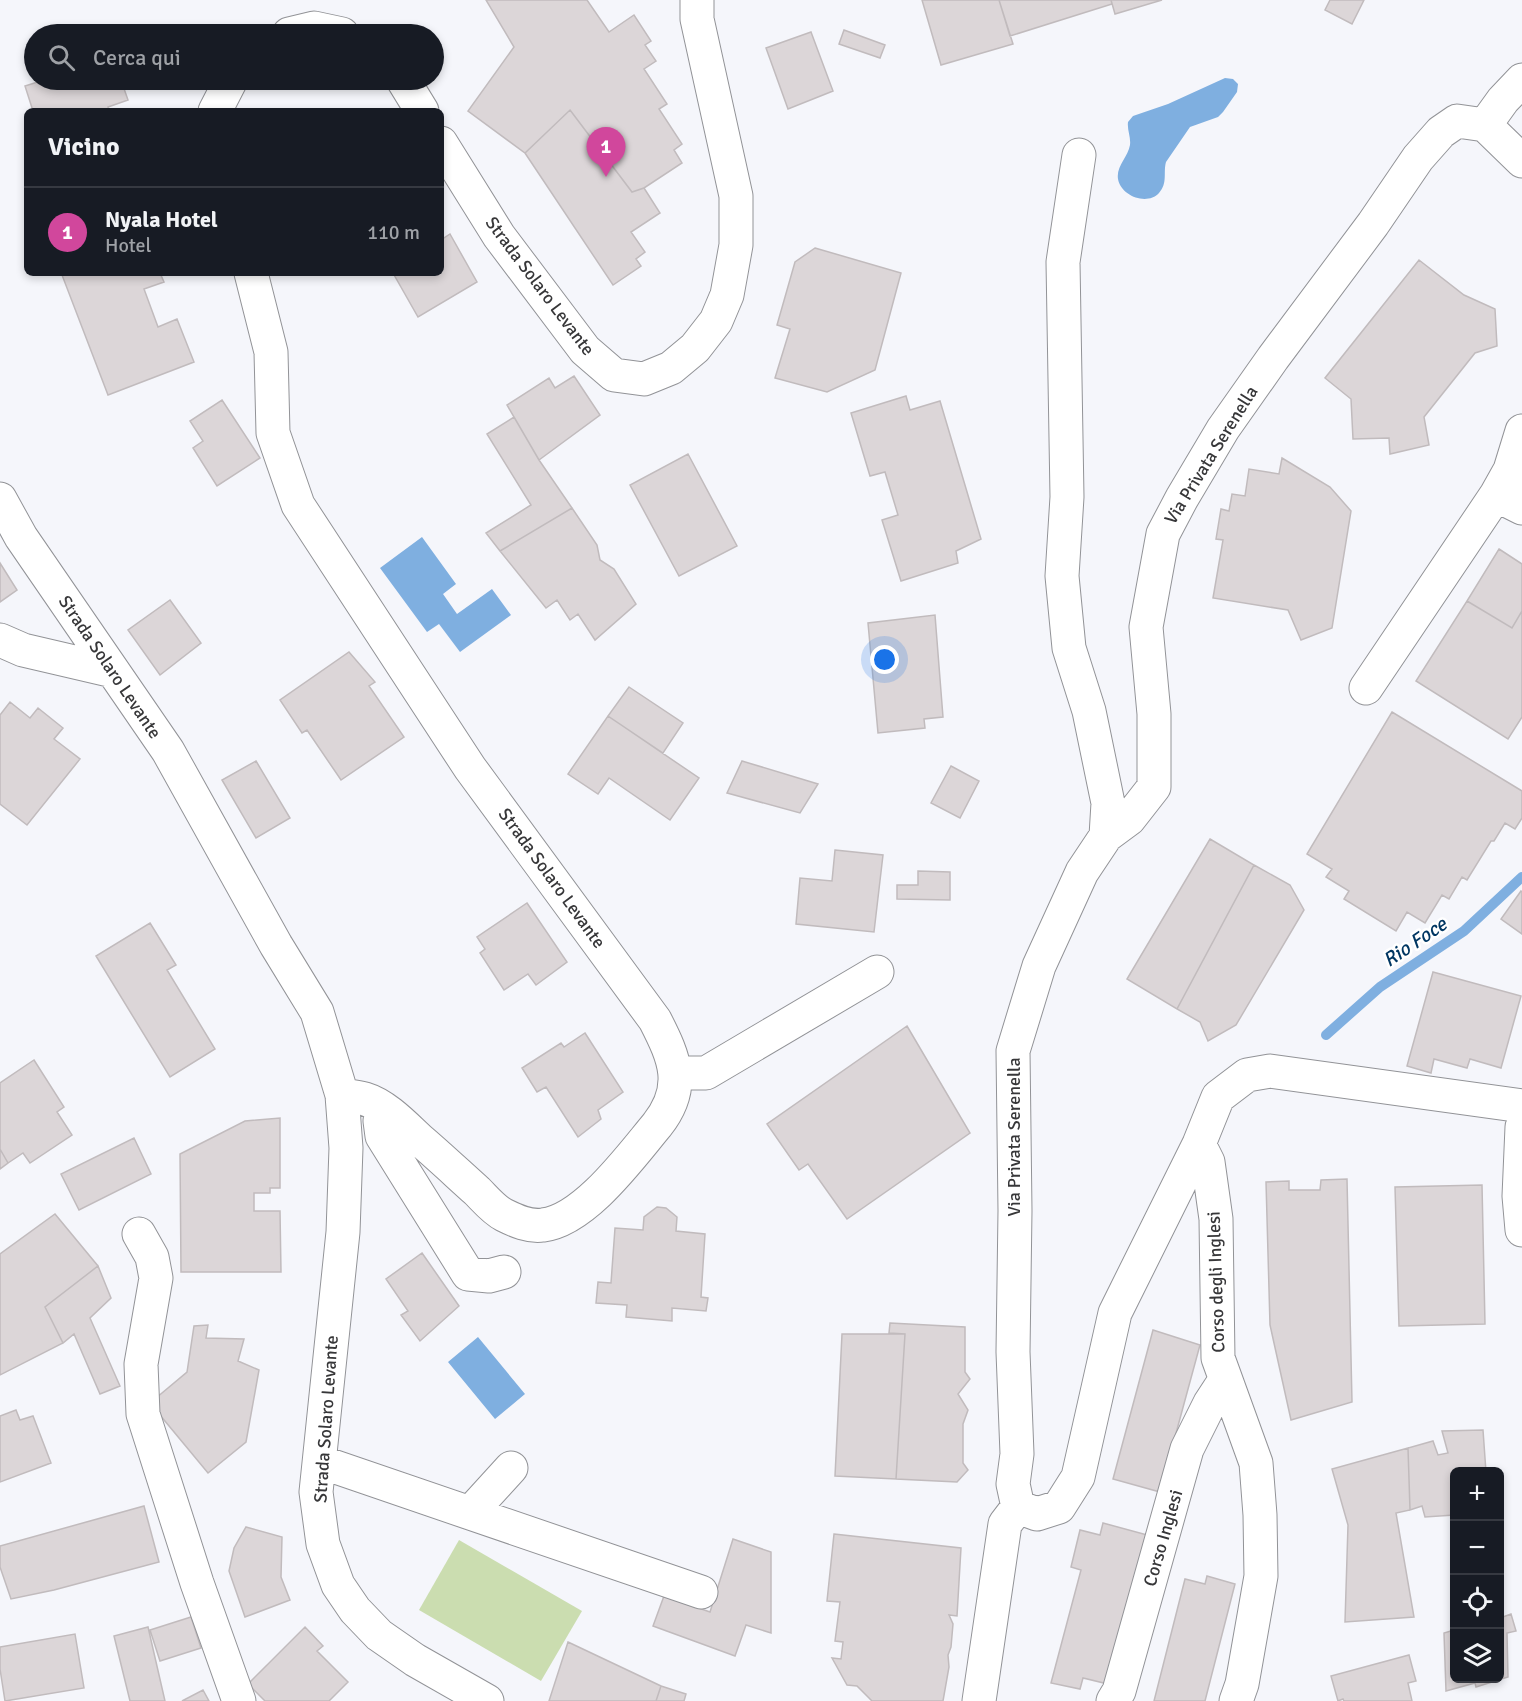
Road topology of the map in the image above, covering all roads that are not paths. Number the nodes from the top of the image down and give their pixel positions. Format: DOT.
graph roads {
  1 [pos="697,0"];
  2 [pos="1522,80"];
  3 [pos="226,90"];
  4 [pos="409,90"];
  5 [pos="217,108"];
  6 [pos="420,108"];
  7 [pos="1485,125"];
  8 [pos="444,148"];
  9 [pos="1079,155"];
  10 [pos="1522,162"];
  11 [pos="252,276"];
  12 [pos="1522,430"];
  13 [pos="1512,487"];
  14 [pos="0,499"];
  15 [pos="0,640"];
  16 [pos="113,671"];
  17 [pos="1366,688"];
  18 [pos="1106,836"];
  19 [pos="877,972"];
  20 [pos="675,1073"];
  21 [pos="342,1095"];
  22 [pos="1522,1106"];
  23 [pos="382,1109"];
  24 [pos="1522,1127"];
  25 [pos="1199,1144"];
  26 [pos="1522,1230"];
  27 [pos="140,1234"];
  28 [pos="504,1272"];
  29 [pos="1226,1380"];
  30 [pos="321,1462"];
  31 [pos="511,1468"];
  32 [pos="1021,1508"];
  33 [pos="470,1513"];
  34 [pos="701,1592"];
  35 [pos="239,1701"];
  36 [pos="487,1701"];
  37 [pos="978,1701"];
  38 [pos="1113,1701"];
  39 [pos="1236,1701"];
  1 -- 8 [label="street, Strada Solaro Levante"];
  2 -- 7 [label="street"];
  3 -- 5 [label="street"];
  4 -- 6 [label="street"];
  7 -- 10 [label="street"];
  7 -- 18 [label="street, Via Privata Serenella"];
  9 -- 18 [label="street"];
  11 -- 20 [label="street, Strada Solaro Levante"];
  12 -- 13 [label="street"];
  13 -- 17 [label="street"];
  14 -- 16 [label="street, Strada Solaro Levante"];
  15 -- 16 [label="street"];
  16 -- 21 [label="street, Strada Solaro Levante"];
  18 -- 32 [label="street, Via Privata Serenella"];
  19 -- 20 [label="street"];
  20 -- 23 [label="street, Strada Solaro Levante"];
  21 -- 23 [label="street, Strada Solaro Levante"];
  21 -- 30 [label="street, Strada Solaro Levante"];
  22 -- 25 [label="street"];
  23 -- 28 [label="street"];
  24 -- 26 [label="street"];
  25 -- 29 [label="street, Corso degli Inglesi"];
  25 -- 32 [label="street"];
  27 -- 35 [label="street"];
  29 -- 38 [label="street, Corso Inglesi"];
  29 -- 39 [label="street, Corso degli Inglesi"];
  30 -- 33 [label="street"];
  30 -- 36 [label="street, Strada Solaro Levante"];
  31 -- 33 [label="street"];
  32 -- 37 [label="street"];
  33 -- 34 [label="street"];
}
